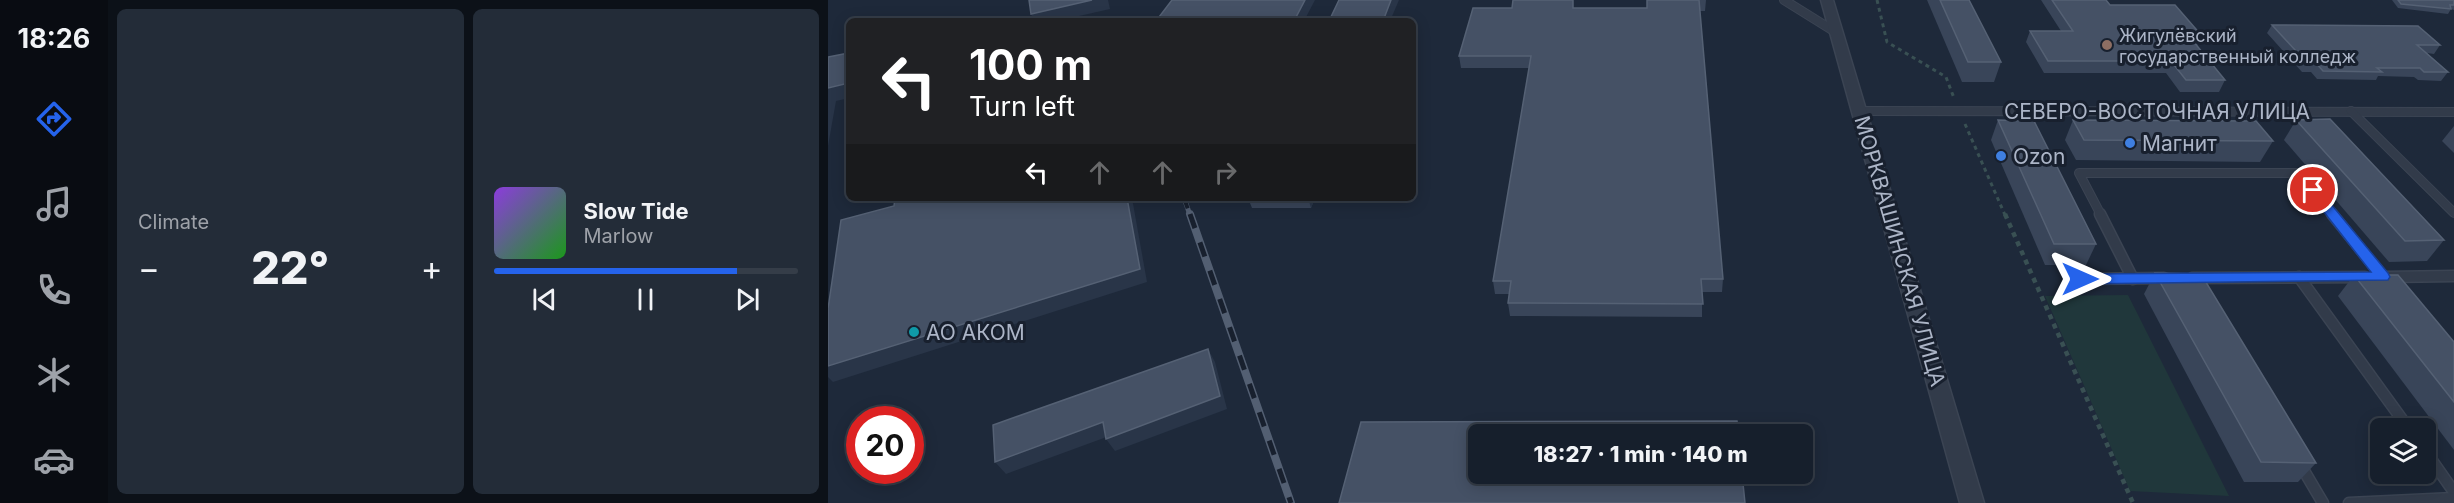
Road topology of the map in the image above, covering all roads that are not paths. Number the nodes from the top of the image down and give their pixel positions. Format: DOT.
graph roads {
  1 [pos="1784,0"];
  2 [pos="1827,0"];
  3 [pos="1837,33"];
  4 [pos="1859,111"];
  5 [pos="2351,111"];
  6 [pos="2454,112"];
  7 [pos="2454,213"];
  8 [pos="2454,276"];
  9 [pos="2383,277"];
  10 [pos="2189,278"];
  11 [pos="2299,278"];
  12 [pos="2080,279"];
  13 [pos="2133,279"];
  14 [pos="2195,288"];
  15 [pos="2401,418"];
  16 [pos="2293,452"];
  17 [pos="2436,466"];
  18 [pos="2454,492"];
  19 [pos="2454,498"];
  20 [pos="1972,503"];
  21 [pos="2323,503"];
  22 [pos="2349,503"];
  1 -- 3 [label="lane"];
  2 -- 3 [label="street, МОРКВАШИНСКАЯ УЛИЦА"];
  3 -- 4 [label="street, МОРКВАШИНСКАЯ УЛИЦА"];
  4 -- 5 [label="lane, СЕВЕРО-ВОСТОЧНАЯ УЛИЦА"];
  4 -- 20 [label="street, МОРКВАШИНСКАЯ УЛИЦА"];
  5 -- 6 [label="lane, СЕВЕРО-ВОСТОЧНАЯ УЛИЦА"];
  5 -- 7 [label="lane"];
  8 -- 9 [label="lane"];
  9 -- 11 [label="lane"];
  9 -- 13 [label="lane"];
  10 -- 11 [label="lane"];
  10 -- 13 [label="lane"];
  10 -- 14 [label="lane"];
  11 -- 15 [label="lane"];
  12 -- 13 [label="lane"];
  16 -- 21 [label="lane"];
  17 -- 18 [label="lane"];
  19 -- 22 [label="lane"];
}
